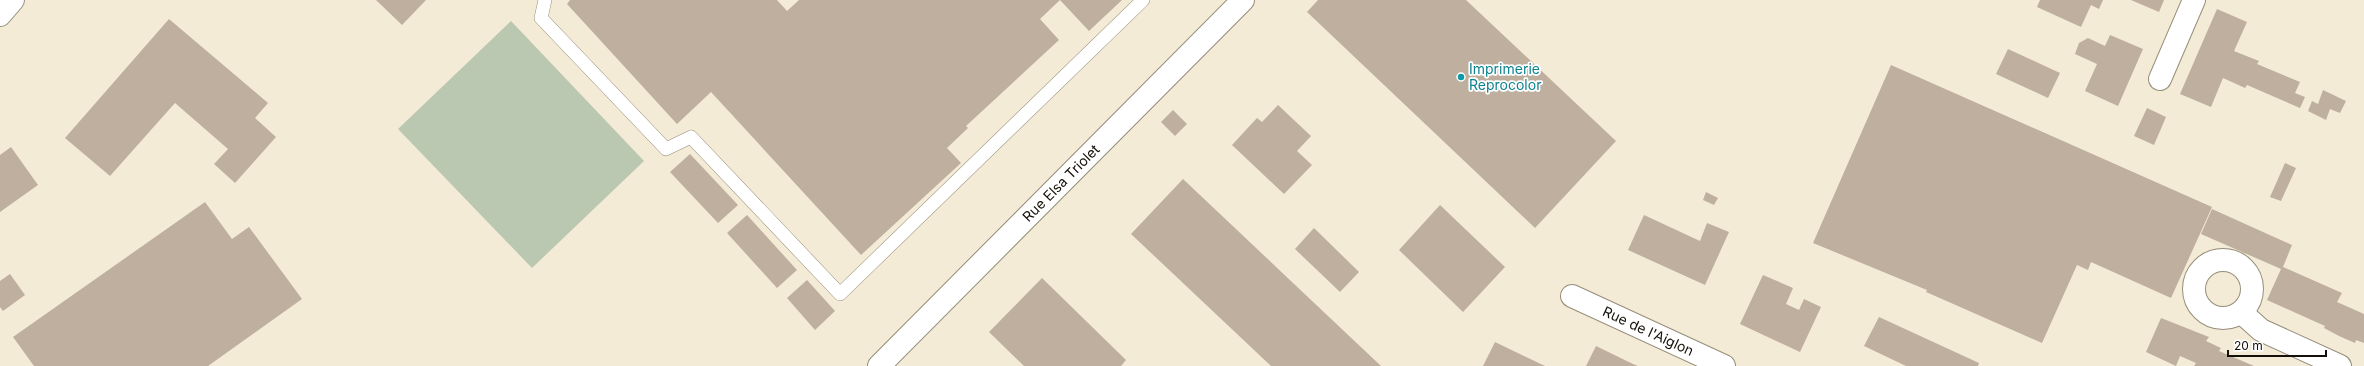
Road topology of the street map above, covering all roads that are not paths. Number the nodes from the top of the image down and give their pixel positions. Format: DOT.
graph roads {
  1 [pos="13,0"];
  2 [pos="545,0"];
  3 [pos="1143,0"];
  4 [pos="2194,0"];
  5 [pos="1239,1"];
  6 [pos="0,15"];
  7 [pos="2160,79"];
  8 [pos="1572,296"];
  9 [pos="2242,313"];
  10 [pos="879,366"];
  11 [pos="1724,366"];
  12 [pos="2340,366"];
  1 -- 6 [label="street"];
  2 -- 3 [label="lane"];
  4 -- 7 [label="street"];
  5 -- 10 [label="street, Rue Elsa Triolet"];
  8 -- 11 [label="street, Rue de l'Aiglon"];
  9 -- 12 [label="street"];
}
